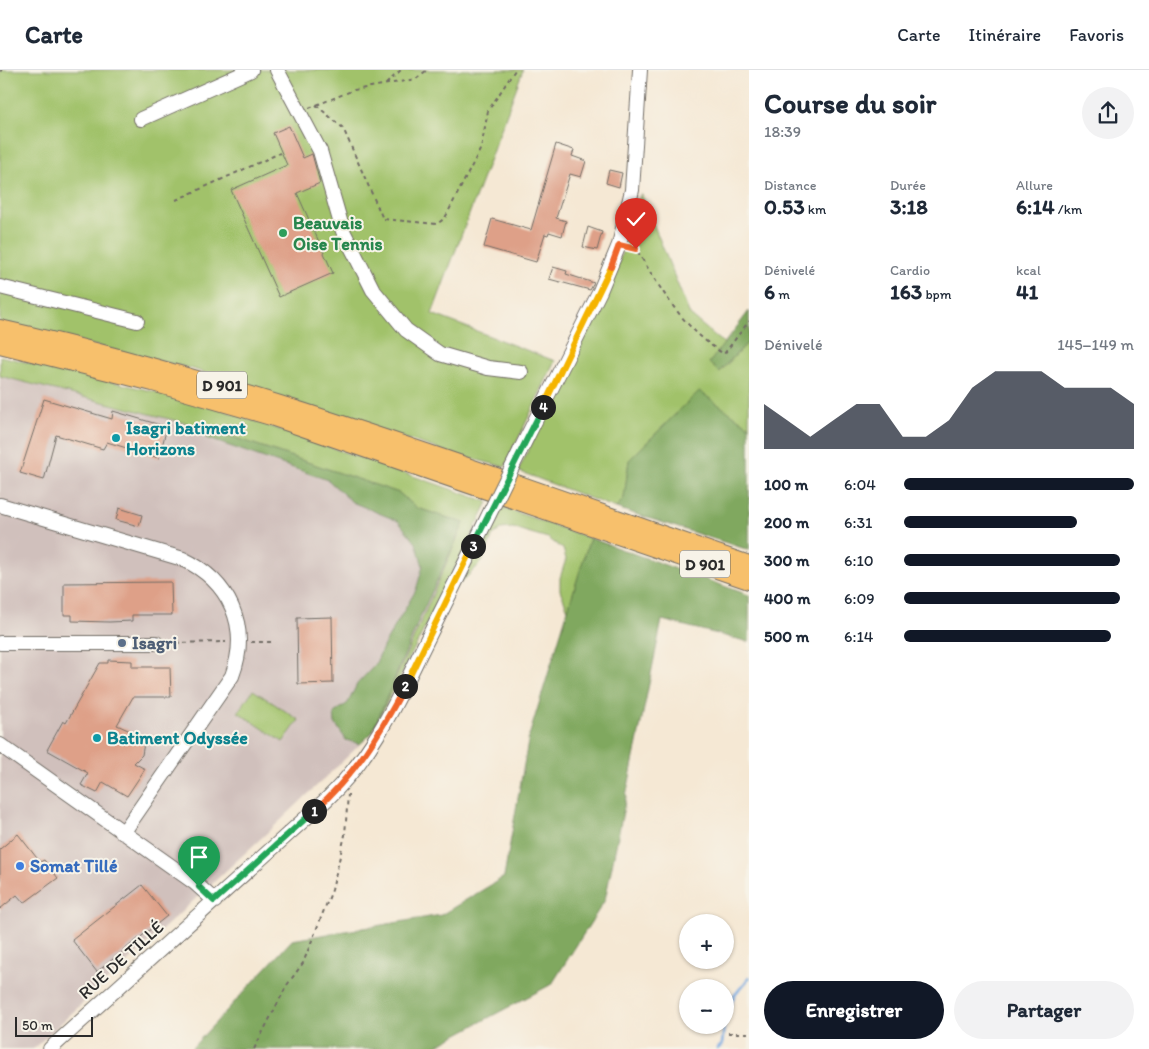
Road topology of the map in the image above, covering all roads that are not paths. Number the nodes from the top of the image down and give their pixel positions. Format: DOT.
graph roads {
  1 [pos="251,70"];
  2 [pos="277,70"];
  3 [pos="640,70"];
  4 [pos="141,119"];
  5 [pos="0,287"];
  6 [pos="137,321"];
  7 [pos="0,329"];
  8 [pos="0,344"];
  9 [pos="521,372"];
  10 [pos="0,505"];
  11 [pos="749,565"];
  12 [pos="749,580"];
  13 [pos="0,643"];
  14 [pos="156,643"];
  15 [pos="0,745"];
  16 [pos="123,833"];
  17 [pos="214,901"];
  18 [pos="50,1049"];
  1 -- 4 [label="street"];
  2 -- 9 [label="street"];
  3 -- 17 [label="street, RUE DE TILLÉ, bridge"];
  5 -- 6 [label="street"];
  7 -- 11 [label="main road, D 901"];
  8 -- 12 [label="main road, D 901"];
  10 -- 16 [label="street"];
  13 -- 14 [label="street"];
  15 -- 16 [label="street"];
  16 -- 17 [label="street"];
  17 -- 18 [label="street, RUE DE TILLÉ"];
}
